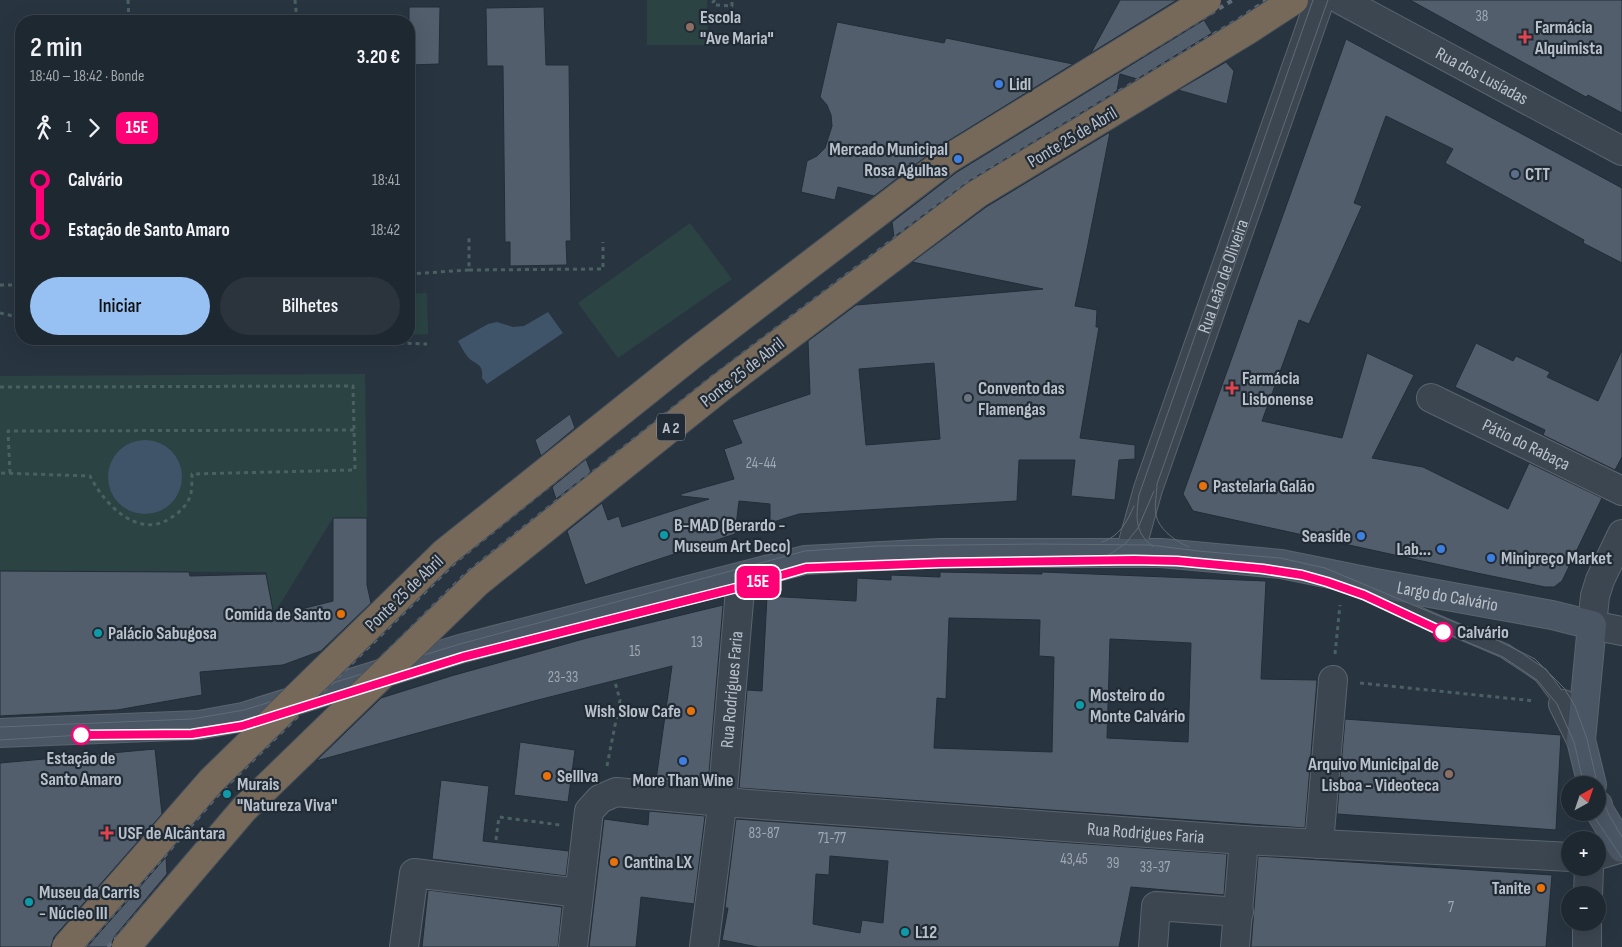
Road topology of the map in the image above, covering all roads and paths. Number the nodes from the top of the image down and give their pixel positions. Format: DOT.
graph roads {
  1 [pos="128,0"];
  2 [pos="296,0"];
  3 [pos="715,0"];
  4 [pos="732,0"];
  5 [pos="1207,0"];
  6 [pos="1294,0"];
  7 [pos="1320,0"];
  8 [pos="1341,0"];
  9 [pos="129,15"];
  10 [pos="297,15"];
  11 [pos="1622,151"];
  12 [pos="468,236"];
  13 [pos="603,242"];
  14 [pos="469,270"];
  15 [pos="415,274"];
  16 [pos="0,285"];
  17 [pos="15,285"];
  18 [pos="0,313"];
  19 [pos="15,315"];
  20 [pos="415,344"];
  21 [pos="427,344"];
  22 [pos="0,387"];
  23 [pos="1431,398"];
  24 [pos="354,430"];
  25 [pos="0,473"];
  26 [pos="10,473"];
  27 [pos="1622,491"];
  28 [pos="1622,534"];
  29 [pos="1130,553"];
  30 [pos="1343,577"];
  31 [pos="741,578"];
  32 [pos="1592,625"];
  33 [pos="1622,631"];
  34 [pos="1332,680"];
  35 [pos="615,682"];
  36 [pos="1564,704"];
  37 [pos="0,733"];
  38 [pos="1581,740"];
  39 [pos="1590,776"];
  40 [pos="600,799"];
  41 [pos="722,802"];
  42 [pos="1606,821"];
  43 [pos="587,828"];
  44 [pos="496,840"];
  45 [pos="1244,840"];
  46 [pos="1318,844"];
  47 [pos="1622,848"];
  48 [pos="1606,853"];
  49 [pos="1561,857"];
  50 [pos="579,893"];
  51 [pos="1239,912"];
  52 [pos="1587,931"];
  53 [pos="66,947"];
  54 [pos="126,947"];
  55 [pos="404,947"];
  56 [pos="573,947"];
  57 [pos="704,947"];
  58 [pos="1153,947"];
  59 [pos="1235,947"];
  60 [pos="1587,947"];
  1 -- 9 [label="path"];
  2 -- 10 [label="path"];
  3 -- 4 [label="path"];
  5 -- 53 [label="highway, Ponte 25 de Abril / A 2, bridge"];
  6 -- 54 [label="highway, Ponte 25 de Abril / A 2, bridge"];
  7 -- 29 [label="street, Rua Leão de Oliveira"];
  8 -- 11 [label="street, Rua dos Lusíadas"];
  12 -- 14 [label="path"];
  13 -- 14 [label="path"];
  14 -- 15 [label="path"];
  16 -- 17 [label="path"];
  18 -- 19 [label="path"];
  20 -- 21 [label="path"];
  22 -- 24 [label="path"];
  23 -- 27 [label="street, Pátio do Rabaça"];
  24 -- 26 [label="path"];
  24 -- 26 [label="path"];
  25 -- 26 [label="path"];
  28 -- 32 [label="street"];
  29 -- 30 [label="main road, Largo do Calvário"];
  29 -- 31 [label="main road, Largo do Calvário"];
  30 -- 32 [label="main road, Largo do Calvário"];
  30 -- 34 [label="path"];
  30 -- 36 [label="lane"];
  31 -- 37 [label="main road, Largo do Calvário"];
  31 -- 41 [label="street, Rua Rodrigues Faria"];
  32 -- 33 [label="street"];
  32 -- 38 [label="main road"];
  34 -- 36 [label="path"];
  34 -- 46 [label="street"];
  35 -- 40 [label="path"];
  36 -- 38 [label="street"];
  38 -- 39 [label="main road"];
  40 -- 41 [label="street"];
  40 -- 43 [label="street"];
  41 -- 45 [label="street, Rua Rodrigues Faria"];
  41 -- 57 [label="street, Rua Rodrigues Faria"];
  42 -- 47 [label="main road"];
  43 -- 44 [label="path"];
  43 -- 50 [label="street"];
  45 -- 46 [label="street, Rua Rodrigues Faria"];
  45 -- 51 [label="street"];
  46 -- 49 [label="street, Rua Rodrigues Faria"];
  47 -- 48 [label="street"];
  50 -- 55 [label="street"];
  50 -- 56 [label="street"];
  51 -- 58 [label="street"];
  51 -- 59 [label="street"];
  52 -- 60 [label="street"];
}
